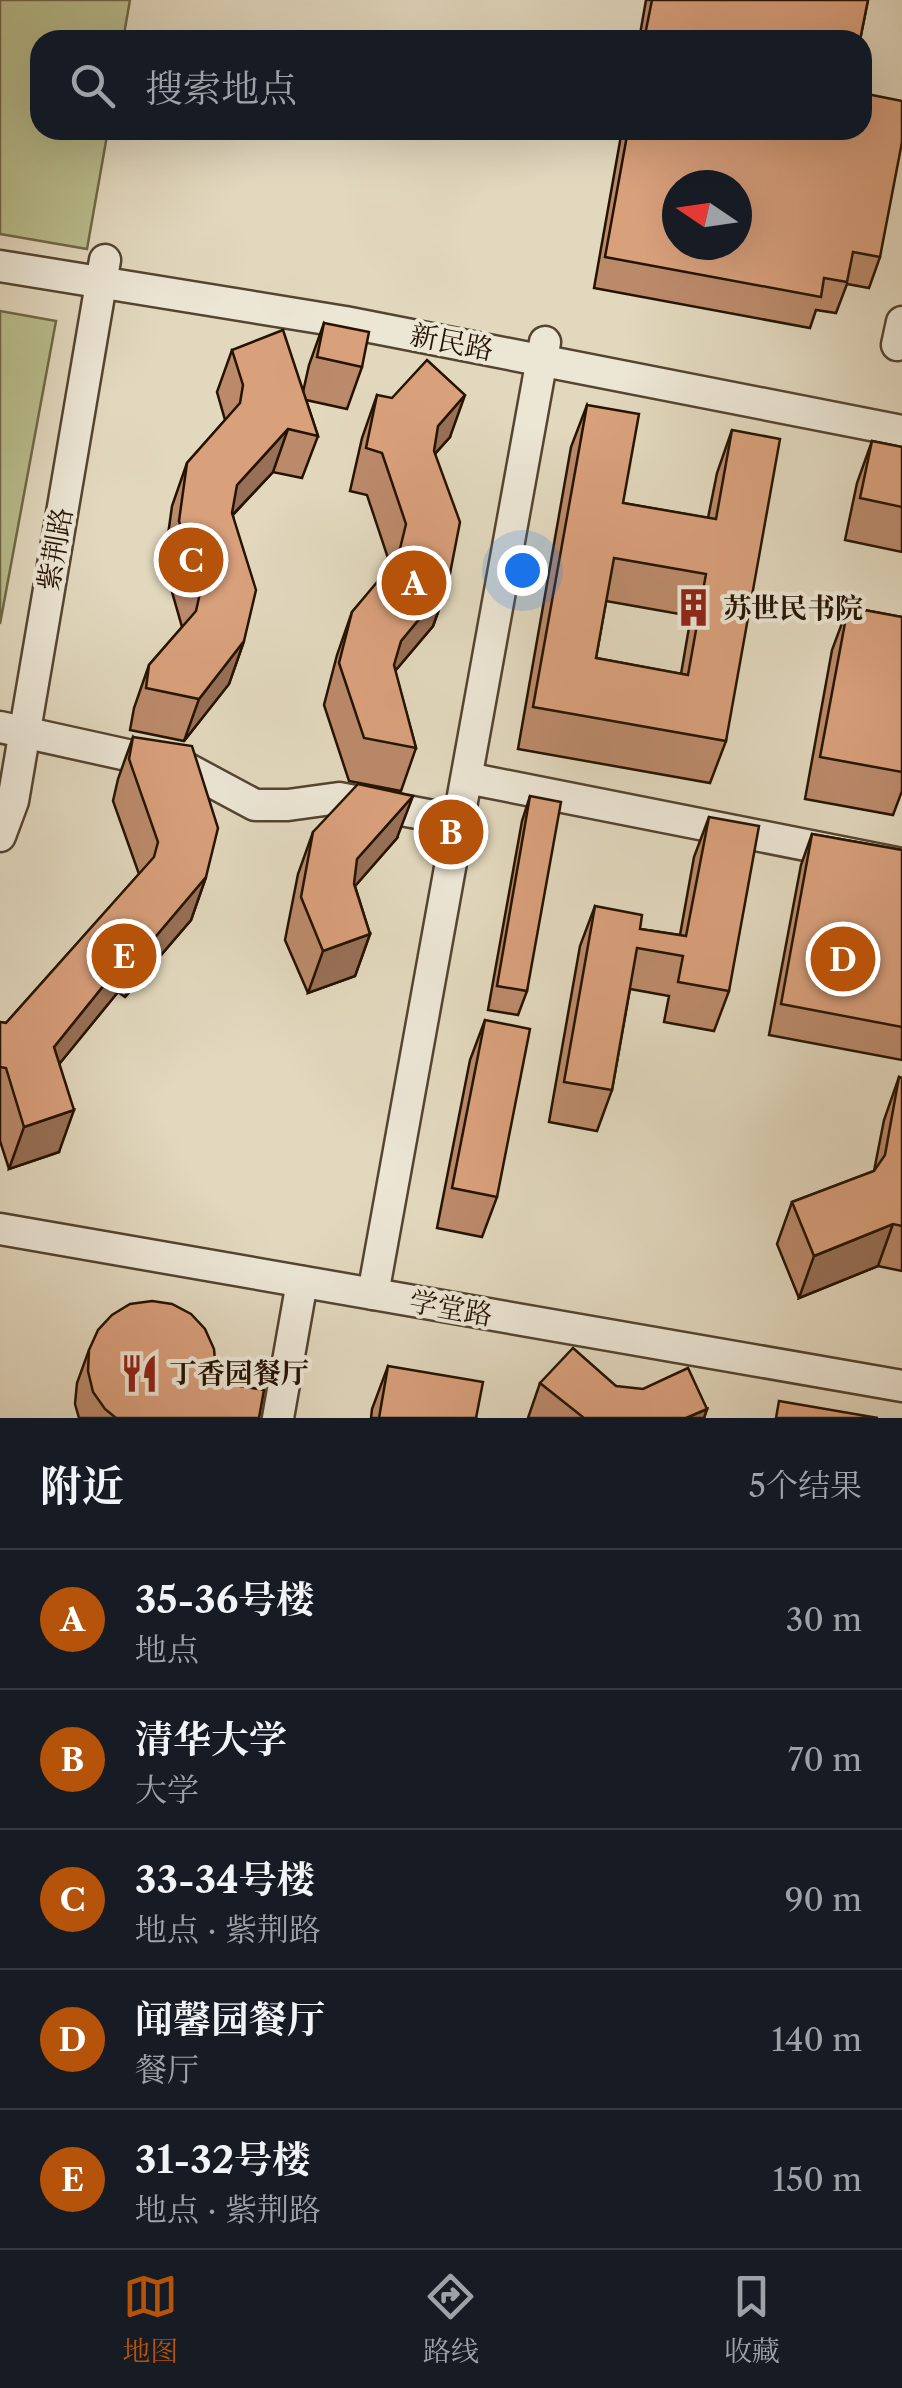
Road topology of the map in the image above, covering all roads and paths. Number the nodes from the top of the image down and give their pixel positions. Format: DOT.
graph roads {
  1 [pos="0,266"];
  2 [pos="103,272"];
  3 [pos="544,351"];
  4 [pos="902,430"];
  5 [pos="12,729"];
  6 [pos="466,778"];
  7 [pos="459,820"];
  8 [pos="0,836"];
  9 [pos="902,864"];
  10 [pos="0,1230"];
  11 [pos="302,1282"];
  12 [pos="373,1294"];
  13 [pos="902,1386"];
  14 [pos="278,1418"];
  1 -- 2 [label="street, 新民路"];
  2 -- 3 [label="street, 新民路"];
  2 -- 5 [label="street, 紫荆路"];
  3 -- 4 [label="street, 新民路"];
  3 -- 6 [label="street"];
  5 -- 7 [label="street"];
  5 -- 8 [label="street, 紫荆路"];
  6 -- 7 [label="street"];
  6 -- 9 [label="street"];
  7 -- 12 [label="street"];
  10 -- 11 [label="street, 学堂路"];
  11 -- 12 [label="street, 学堂路"];
  11 -- 14 [label="street"];
  12 -- 13 [label="street, 学堂路"];
}
